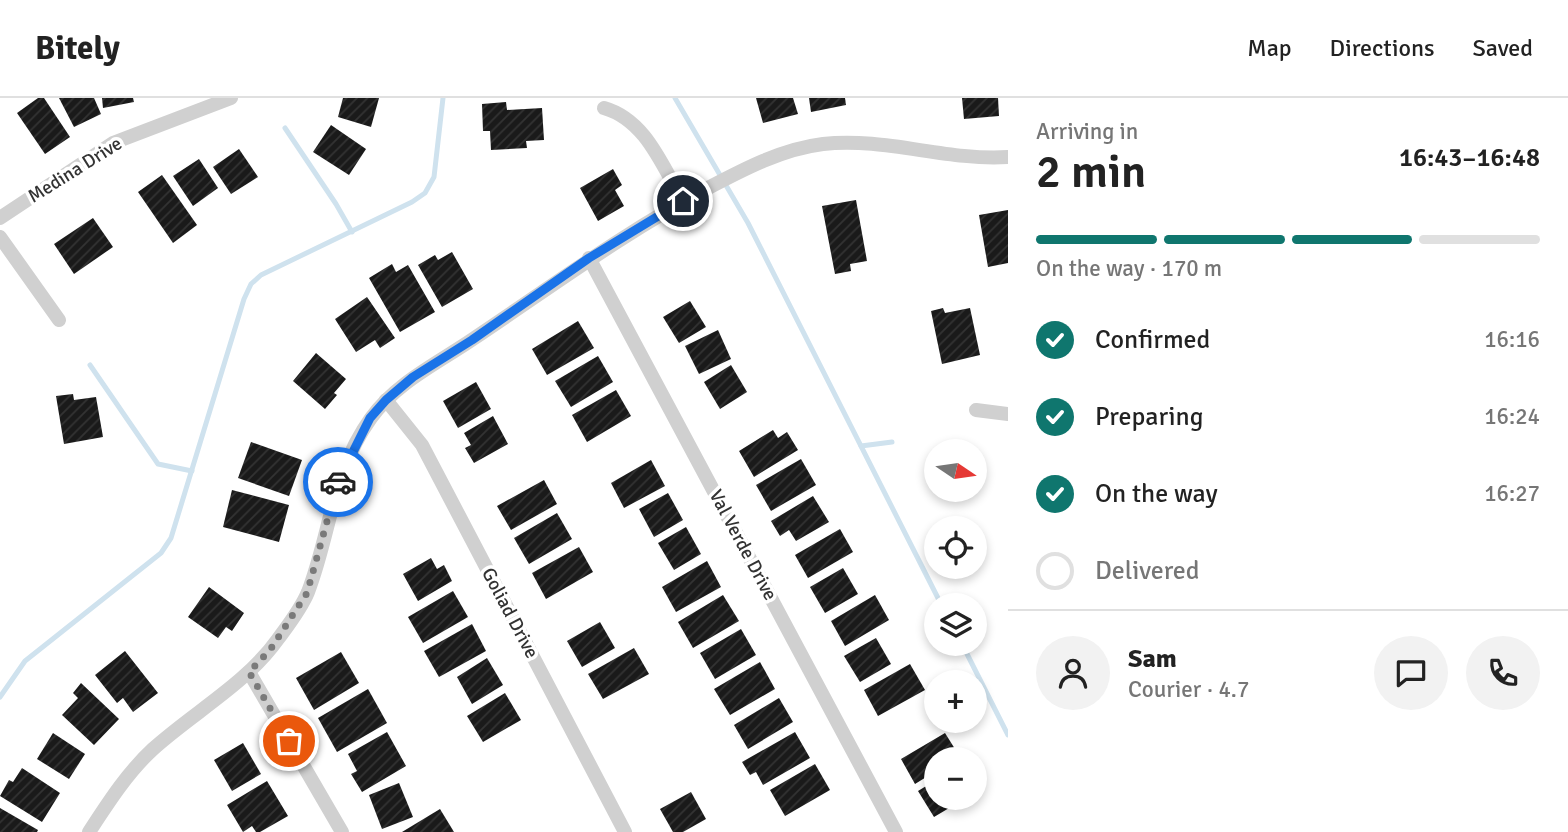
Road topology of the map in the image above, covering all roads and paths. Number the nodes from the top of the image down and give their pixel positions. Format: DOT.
graph roads {
  1 [pos="231,98"];
  2 [pos="604,108"];
  3 [pos="1008,158"];
  4 [pos="683,201"];
  5 [pos="0,218"];
  6 [pos="0,237"];
  7 [pos="589,258"];
  8 [pos="59,320"];
  9 [pos="386,400"];
  10 [pos="976,410"];
  11 [pos="1008,414"];
  12 [pos="249,672"];
  13 [pos="89,832"];
  14 [pos="342,832"];
  15 [pos="625,832"];
  16 [pos="896,832"];
  1 -- 5 [label="street, Medina Drive"];
  2 -- 4 [label="street"];
  3 -- 4 [label="street"];
  4 -- 7 [label="street"];
  6 -- 8 [label="street"];
  7 -- 9 [label="street"];
  7 -- 16 [label="street, Val Verde Drive"];
  9 -- 12 [label="street"];
  9 -- 15 [label="street, Goliad Drive"];
  10 -- 11 [label="street"];
  12 -- 13 [label="street"];
  12 -- 14 [label="street"];
}
